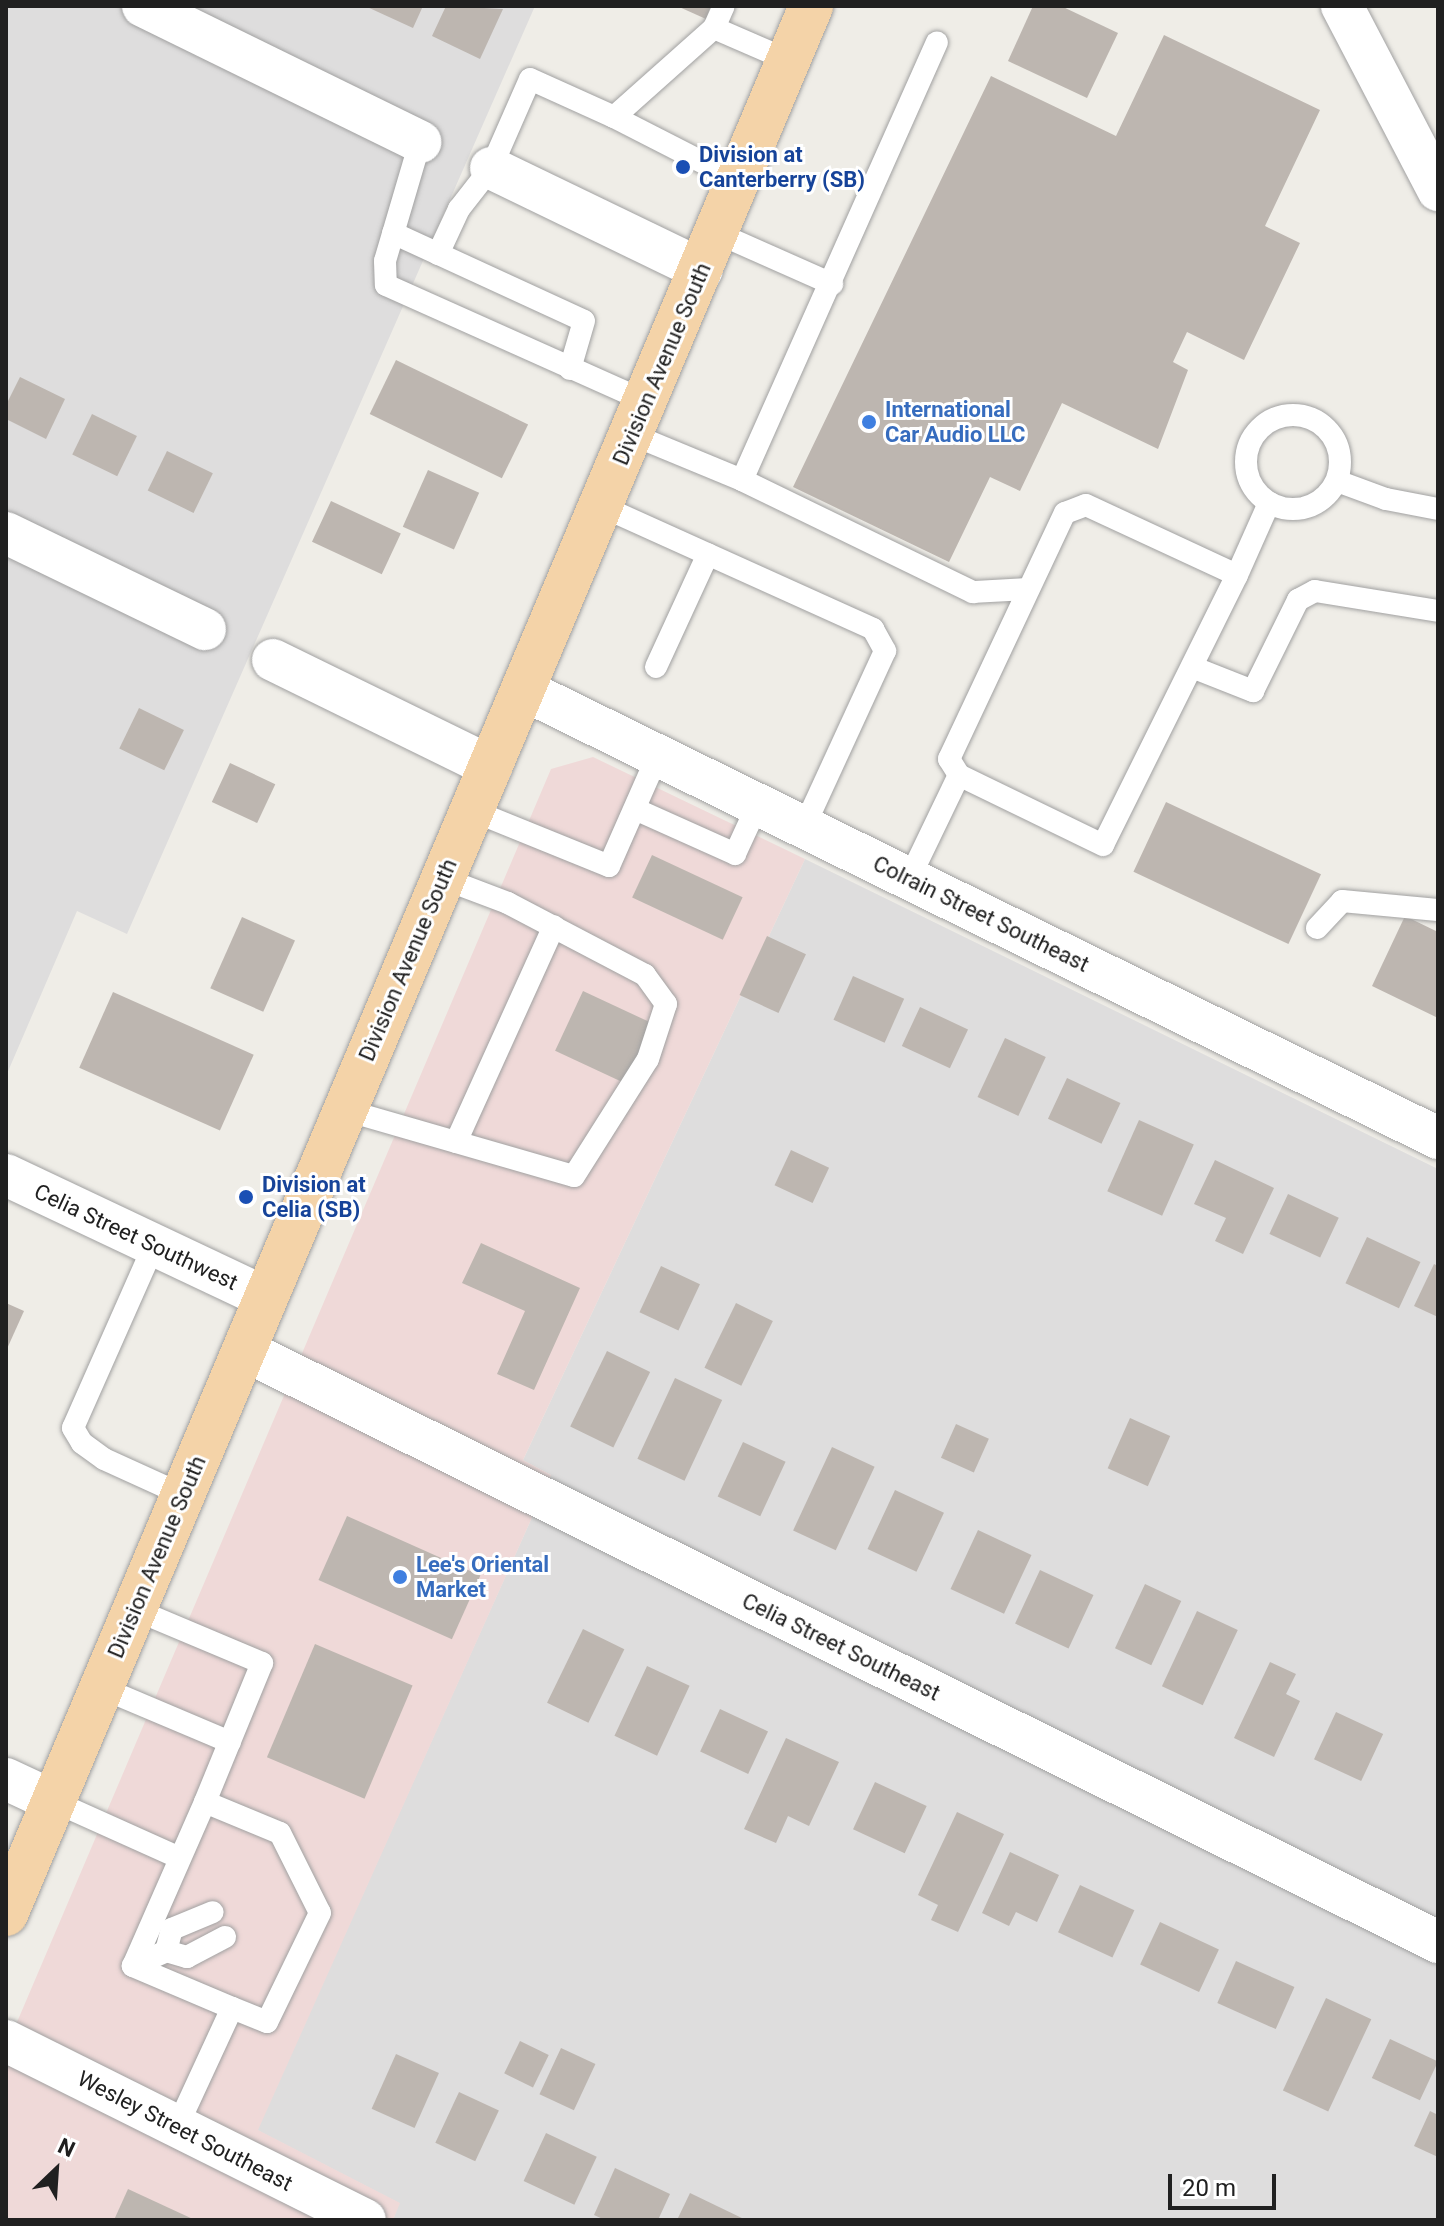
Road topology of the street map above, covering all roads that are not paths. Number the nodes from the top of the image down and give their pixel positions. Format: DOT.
graph roads {
  1 [pos="143,6"];
  2 [pos="724,6"];
  3 [pos="811,6"];
  4 [pos="1342,6"];
  5 [pos="714,28"];
  6 [pos="937,43"];
  7 [pos="788,60"];
  8 [pos="614,117"];
  9 [pos="420,142"];
  10 [pos="491,168"];
  11 [pos="739,181"];
  12 [pos="1438,190"];
  13 [pos="393,233"];
  14 [pos="710,252"];
  15 [pos="438,254"];
  16 [pos="832,284"];
  17 [pos="570,369"];
  18 [pos="638,418"];
  19 [pos="742,480"];
  20 [pos="1337,481"];
  21 [pos="1269,503"];
  22 [pos="601,506"];
  23 [pos="1438,509"];
  24 [pos="6,533"];
  25 [pos="708,554"];
  26 [pos="1237,575"];
  27 [pos="1026,589"];
  28 [pos="1438,611"];
  29 [pos="205,629"];
  30 [pos="273,660"];
  31 [pos="656,667"];
  32 [pos="1192,667"];
  33 [pos="524,690"];
  34 [pos="658,755"];
  35 [pos="491,767"];
  36 [pos="959,775"];
  37 [pos="758,804"];
  38 [pos="635,809"];
  39 [pos="471,810"];
  40 [pos="804,827"];
  41 [pos="442,878"];
  42 [pos="909,879"];
  43 [pos="1438,910"];
  44 [pos="554,926"];
  45 [pos="1317,928"];
  46 [pos="345,1110"];
  47 [pos="1438,1138"];
  48 [pos="456,1142"];
  49 [pos="6,1175"];
  50 [pos="154,1245"];
  51 [pos="266,1298"];
  52 [pos="244,1350"];
  53 [pos="183,1495"];
  54 [pos="136,1610"];
  55 [pos="102,1688"];
  56 [pos="230,1742"];
  57 [pos="6,1779"];
  58 [pos="53,1801"];
  59 [pos="205,1802"];
  60 [pos="180,1858"];
  61 [pos="213,1912"];
  62 [pos="6,1914"];
  63 [pos="225,1937"];
  64 [pos="1438,1942"];
  65 [pos="166,1951"];
  66 [pos="133,1966"];
  67 [pos="232,2008"];
  68 [pos="6,2041"];
  69 [pos="177,2127"];
  70 [pos="365,2220"];
  1 -- 9 [label="street"];
  2 -- 5 [label="lane"];
  3 -- 7 [label="main road, Division Avenue South"];
  4 -- 12 [label="street"];
  5 -- 7 [label="lane"];
  5 -- 8 [label="lane"];
  6 -- 16 [label="lane"];
  7 -- 11 [label="main road, Division Avenue South"];
  8 -- 10 [label="lane"];
  8 -- 11 [label="lane"];
  9 -- 13 [label="lane"];
  10 -- 14 [label="street"];
  10 -- 15 [label="lane"];
  11 -- 14 [label="main road, Division Avenue South"];
  13 -- 15 [label="lane"];
  13 -- 17 [label="lane"];
  14 -- 16 [label="lane"];
  14 -- 18 [label="main road, Division Avenue South"];
  15 -- 17 [label="lane"];
  16 -- 19 [label="lane"];
  17 -- 18 [label="lane"];
  18 -- 19 [label="lane"];
  18 -- 22 [label="main road, Division Avenue South"];
  19 -- 27 [label="lane"];
  20 -- 21 [label="lane"];
  20 -- 21 [label="lane"];
  20 -- 23 [label="lane"];
  21 -- 26 [label="lane"];
  22 -- 25 [label="lane"];
  22 -- 33 [label="main road, Division Avenue South"];
  24 -- 29 [label="street"];
  25 -- 31 [label="lane"];
  25 -- 40 [label="lane"];
  26 -- 27 [label="lane"];
  26 -- 32 [label="lane"];
  27 -- 36 [label="lane"];
  28 -- 32 [label="lane"];
  30 -- 35 [label="street"];
  32 -- 36 [label="lane"];
  33 -- 34 [label="street, Colrain Street Southeast"];
  33 -- 35 [label="main road, Division Avenue South"];
  34 -- 37 [label="street, Colrain Street Southeast"];
  34 -- 38 [label="lane"];
  35 -- 39 [label="main road, Division Avenue South"];
  36 -- 42 [label="lane"];
  37 -- 38 [label="lane"];
  37 -- 40 [label="street, Colrain Street Southeast"];
  38 -- 39 [label="lane"];
  39 -- 41 [label="main road, Division Avenue South"];
  40 -- 42 [label="street, Colrain Street Southeast"];
  41 -- 44 [label="lane"];
  41 -- 46 [label="main road, Division Avenue South"];
  42 -- 47 [label="street, Colrain Street Southeast"];
  43 -- 45 [label="lane"];
  44 -- 48 [label="lane"];
  44 -- 48 [label="lane"];
  46 -- 48 [label="lane"];
  46 -- 51 [label="main road, Division Avenue South"];
  49 -- 50 [label="street, Celia Street Southwest"];
  50 -- 51 [label="street, Celia Street Southwest"];
  50 -- 53 [label="lane"];
  51 -- 52 [label="main road, Division Avenue South"];
  52 -- 53 [label="main road, Division Avenue South"];
  52 -- 64 [label="street, Celia Street Southeast"];
  53 -- 54 [label="main road, Division Avenue South"];
  54 -- 55 [label="main road, Division Avenue South"];
  54 -- 56 [label="lane"];
  55 -- 56 [label="lane"];
  55 -- 58 [label="main road, Division Avenue South"];
  56 -- 59 [label="lane"];
  57 -- 58 [label="street"];
  58 -- 60 [label="lane"];
  58 -- 62 [label="main road, Division Avenue South"];
  59 -- 60 [label="lane"];
  59 -- 67 [label="lane"];
  60 -- 66 [label="lane"];
  61 -- 65 [label="lane"];
  63 -- 65 [label="lane"];
  65 -- 66 [label="lane"];
  66 -- 67 [label="lane"];
  67 -- 69 [label="lane"];
  68 -- 69 [label="street, Wesley Street Southeast"];
  69 -- 70 [label="street, Wesley Street Southeast"];
}
